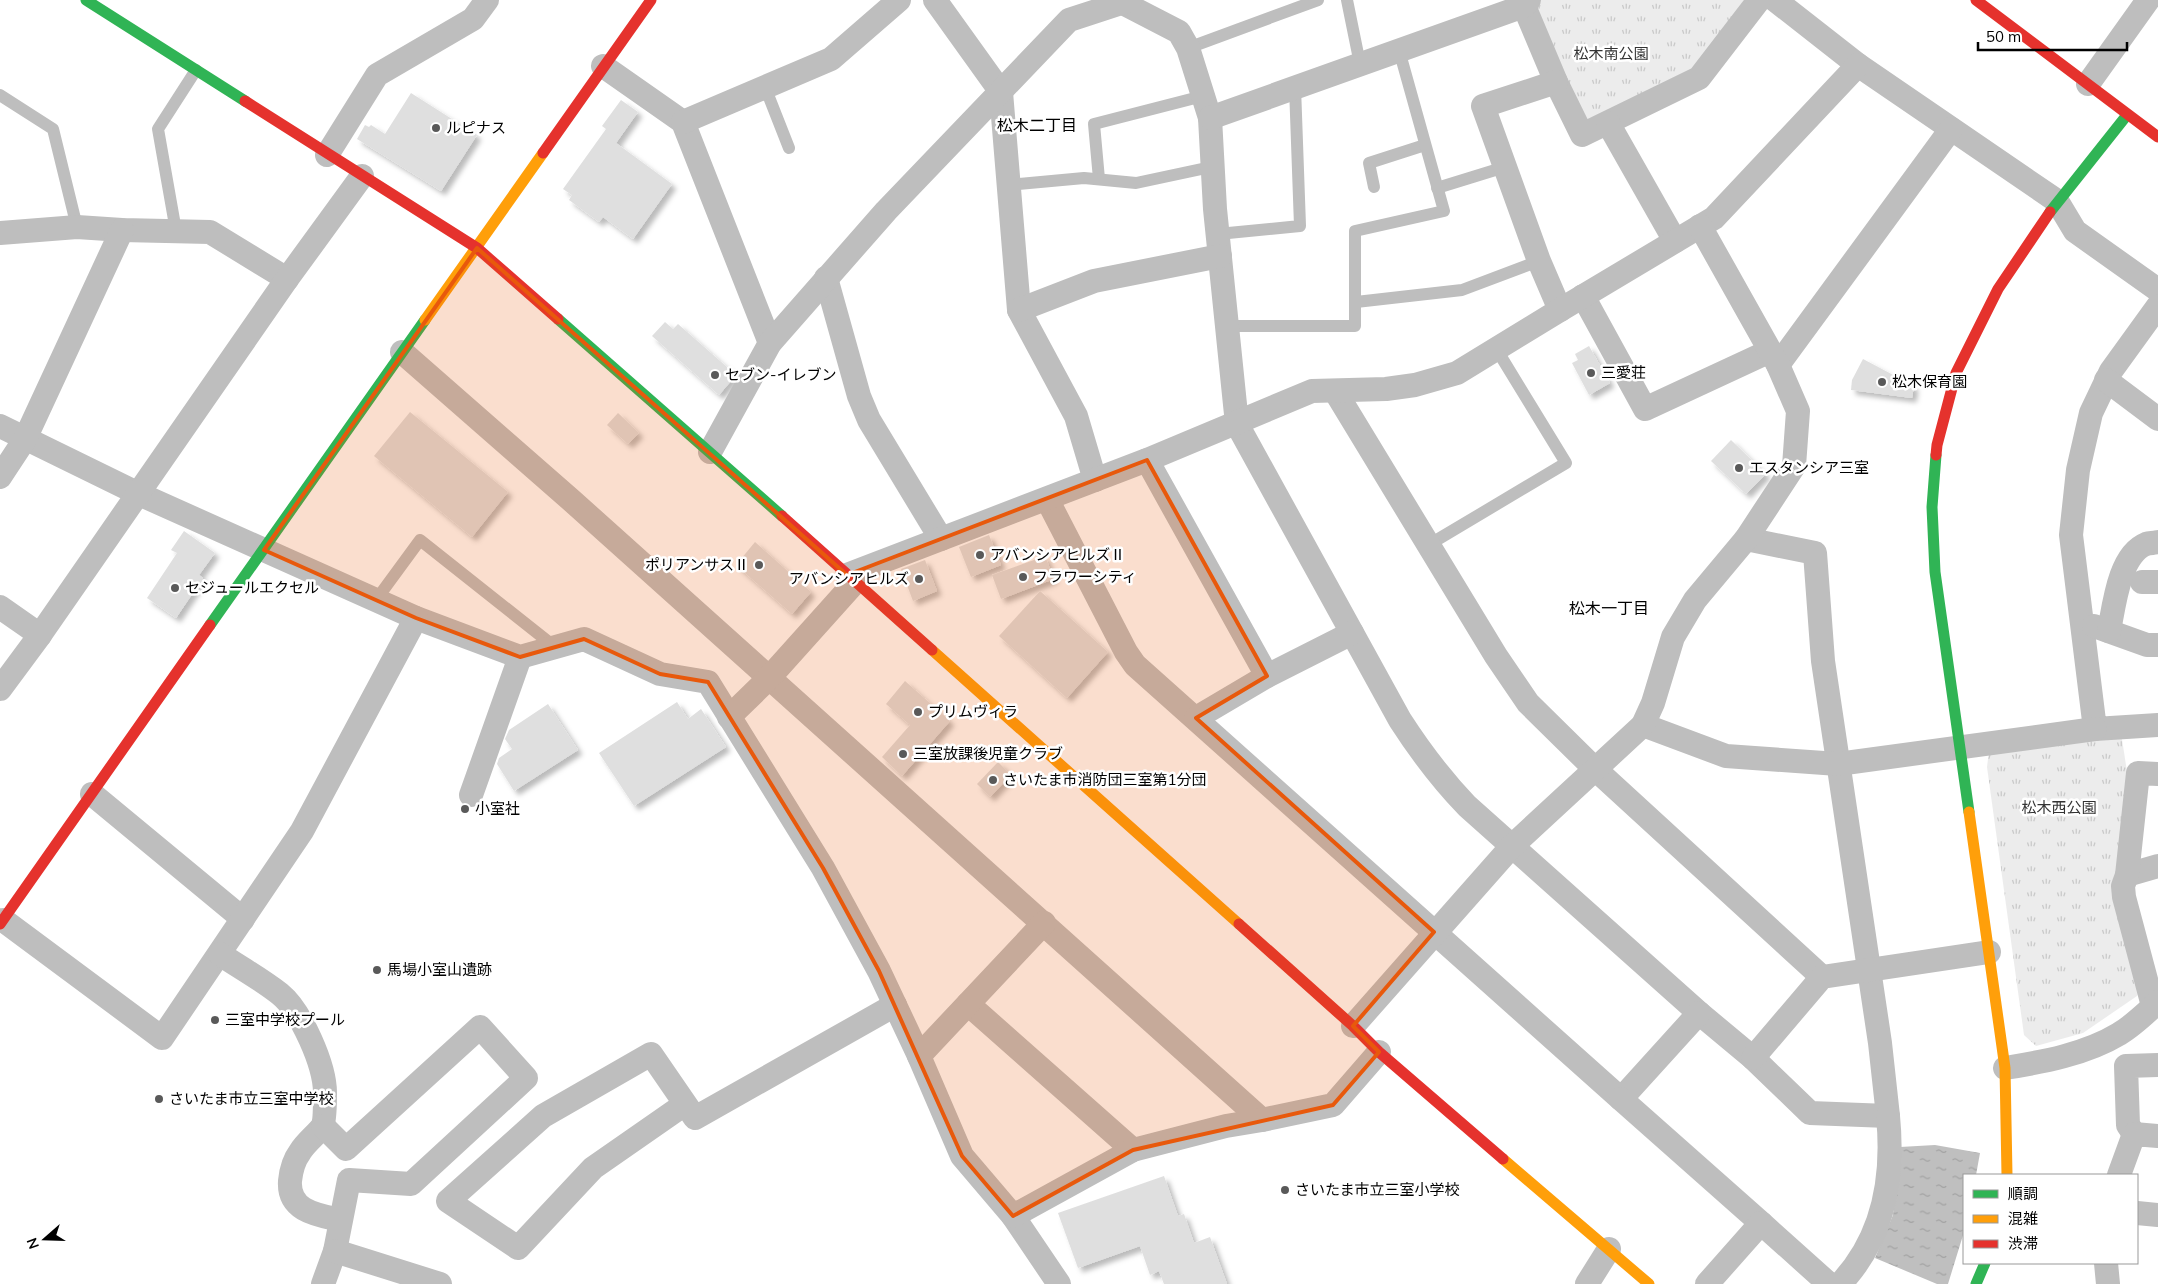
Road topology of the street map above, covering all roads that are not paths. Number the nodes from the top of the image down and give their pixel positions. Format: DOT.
graph roads {
  1 [pos="86,0"];
  2 [pos="487,0"];
  3 [pos="651,0"];
  4 [pos="899,0"];
  5 [pos="936,0"];
  6 [pos="1318,0"];
  7 [pos="1347,0"];
  8 [pos="1760,0"];
  9 [pos="1775,0"];
  10 [pos="1976,0"];
  11 [pos="2148,0"];
  12 [pos="1126,1"];
  13 [pos="1526,3"];
  14 [pos="1188,48"];
  15 [pos="1399,50"];
  16 [pos="1360,64"];
  17 [pos="1858,65"];
  18 [pos="604,66"];
  19 [pos="196,70"];
  20 [pos="1556,82"];
  21 [pos="2088,84"];
  22 [pos="765,86"];
  23 [pos="1295,87"];
  24 [pos="1001,92"];
  25 [pos="0,95"];
  26 [pos="1206,107"];
  27 [pos="2127,115"];
  28 [pos="683,122"];
  29 [pos="1608,123"];
  30 [pos="1951,129"];
  31 [pos="2158,137"];
  32 [pos="1425,145"];
  33 [pos="789,148"];
  34 [pos="327,155"];
  35 [pos="1211,167"];
  36 [pos="1505,167"];
  37 [pos="362,176"];
  38 [pos="1099,179"];
  39 [pos="1008,185"];
  40 [pos="1374,186"];
  41 [pos="1437,188"];
  42 [pos="2057,201"];
  43 [pos="77,226"];
  44 [pos="1700,226"];
  45 [pos="122,230"];
  46 [pos="176,231"];
  47 [pos="0,233"];
  48 [pos="1675,241"];
  49 [pos="1219,245"];
  50 [pos="476,248"];
  51 [pos="1539,261"];
  52 [pos="826,278"];
  53 [pos="287,279"];
  54 [pos="2158,290"];
  55 [pos="1583,296"];
  56 [pos="1356,302"];
  57 [pos="2158,306"];
  58 [pos="1019,310"];
  59 [pos="1560,310"];
  60 [pos="1227,326"];
  61 [pos="770,343"];
  62 [pos="1497,350"];
  63 [pos="402,352"];
  64 [pos="1774,358"];
  65 [pos="2106,380"];
  66 [pos="1335,391"];
  67 [pos="2158,419"];
  68 [pos="1236,424"];
  69 [pos="0,426"];
  70 [pos="25,439"];
  71 [pos="710,452"];
  72 [pos="1147,460"];
  73 [pos="0,477"];
  74 [pos="1095,480"];
  75 [pos="139,494"];
  76 [pos="1047,499"];
  77 [pos="941,539"];
  78 [pos="1746,539"];
  79 [pos="2158,542"];
  80 [pos="1430,544"];
  81 [pos="264,550"];
  82 [pos="851,578"];
  83 [pos="376,600"];
  84 [pos="0,607"];
  85 [pos="416,618"];
  86 [pos="2080,622"];
  87 [pos="2110,631"];
  88 [pos="1352,633"];
  89 [pos="40,635"];
  90 [pos="2158,645"];
  91 [pos="555,647"];
  92 [pos="520,657"];
  93 [pos="1267,676"];
  94 [pos="770,678"];
  95 [pos="0,689"];
  96 [pos="730,717"];
  97 [pos="1196,718"];
  98 [pos="1643,725"];
  99 [pos="2158,725"];
  100 [pos="2095,728"];
  101 [pos="1959,746"];
  102 [pos="1838,764"];
  103 [pos="1596,769"];
  104 [pos="2158,774"];
  105 [pos="92,794"];
  106 [pos="471,795"];
  107 [pos="1512,846"];
  108 [pos="2158,866"];
  109 [pos="2127,875"];
  110 [pos="243,919"];
  111 [pos="1,920"];
  112 [pos="1044,923"];
  113 [pos="1434,932"];
  114 [pos="1990,952"];
  115 [pos="220,954"];
  116 [pos="1868,970"];
  117 [pos="1822,977"];
  118 [pos="968,1004"];
  119 [pos="2156,1004"];
  120 [pos="895,1005"];
  121 [pos="1698,1013"];
  122 [pos="1353,1026"];
  123 [pos="1379,1052"];
  124 [pos="919,1056"];
  125 [pos="1753,1058"];
  126 [pos="2158,1065"];
  127 [pos="2005,1068"];
  128 [pos="1621,1099"];
  129 [pos="685,1104"];
  130 [pos="1888,1116"];
  131 [pos="1262,1120"];
  132 [pos="323,1126"];
  133 [pos="2134,1134"];
  134 [pos="2158,1136"];
  135 [pos="1133,1150"];
  136 [pos="2007,1174"];
  137 [pos="2119,1174"];
  138 [pos="2138,1213"];
  139 [pos="1013,1216"];
  140 [pos="2158,1216"];
  141 [pos="340,1220"];
  142 [pos="1762,1224"];
  143 [pos="1609,1249"];
  144 [pos="335,1251"];
  145 [pos="1984,1264"];
  146 [pos="2106,1264"];
  147 [pos="323,1284"];
  148 [pos="440,1284"];
  149 [pos="1059,1284"];
  150 [pos="1587,1284"];
  151 [pos="1649,1284"];
  152 [pos="1707,1284"];
  153 [pos="1829,1284"];
  154 [pos="1840,1284"];
  155 [pos="1976,1284"];
  156 [pos="2108,1284"];
  1 -- 19 [label="street"];
  2 -- 34 [label="street"];
  3 -- 18 [label="street"];
  4 -- 22 [label="street"];
  5 -- 24 [label="street"];
  6 -- 14 [label="lane"];
  7 -- 16 [label="lane"];
  8 -- 29 [label="street"];
  9 -- 17 [label="street"];
  10 -- 21 [label="street"];
  11 -- 21 [label="street"];
  12 -- 14 [label="street"];
  12 -- 24 [label="street"];
  13 -- 15 [label="street"];
  13 -- 20 [label="street"];
  14 -- 26 [label="street"];
  15 -- 16 [label="street"];
  15 -- 32 [label="lane"];
  16 -- 23 [label="street"];
  17 -- 30 [label="street"];
  17 -- 44 [label="street"];
  18 -- 28 [label="street"];
  18 -- 50 [label="street"];
  19 -- 34 [label="street"];
  19 -- 46 [label="lane"];
  20 -- 29 [label="street"];
  20 -- 36 [label="street"];
  21 -- 27 [label="street"];
  22 -- 28 [label="street"];
  22 -- 33 [label="lane"];
  23 -- 26 [label="street"];
  23 -- 49 [label="lane"];
  24 -- 39 [label="street"];
  24 -- 52 [label="street"];
  25 -- 43 [label="lane"];
  26 -- 35 [label="street"];
  26 -- 38 [label="lane"];
  27 -- 31 [label="street"];
  27 -- 42 [label="street"];
  28 -- 61 [label="street"];
  29 -- 48 [label="street"];
  30 -- 42 [label="street"];
  30 -- 64 [label="street"];
  32 -- 40 [label="lane"];
  32 -- 41 [label="lane"];
  34 -- 37 [label="street"];
  35 -- 38 [label="lane"];
  35 -- 49 [label="street"];
  36 -- 41 [label="lane"];
  36 -- 51 [label="street"];
  37 -- 50 [label="street"];
  37 -- 53 [label="street"];
  38 -- 39 [label="lane"];
  39 -- 58 [label="street"];
  41 -- 56 [label="lane"];
  42 -- 54 [label="street"];
  42 -- 101 [label="street"];
  43 -- 45 [label="street"];
  43 -- 47 [label="street"];
  44 -- 48 [label="street"];
  44 -- 64 [label="street"];
  45 -- 46 [label="street"];
  45 -- 70 [label="street"];
  46 -- 53 [label="street"];
  48 -- 55 [label="street"];
  49 -- 58 [label="street"];
  49 -- 60 [label="street"];
  50 -- 63 [label="street"];
  50 -- 71 [label="street"];
  51 -- 56 [label="lane"];
  51 -- 59 [label="street"];
  52 -- 61 [label="street"];
  52 -- 77 [label="street"];
  53 -- 75 [label="street"];
  55 -- 59 [label="street"];
  55 -- 64 [label="street"];
  56 -- 60 [label="lane"];
  57 -- 65 [label="street"];
  58 -- 74 [label="street"];
  59 -- 62 [label="street"];
  60 -- 68 [label="street"];
  61 -- 71 [label="street"];
  62 -- 66 [label="street"];
  62 -- 80 [label="lane"];
  63 -- 81 [label="street"];
  63 -- 94 [label="street"];
  64 -- 78 [label="street"];
  65 -- 67 [label="street"];
  65 -- 86 [label="street"];
  66 -- 68 [label="street"];
  66 -- 80 [label="street"];
  68 -- 72 [label="street"];
  68 -- 88 [label="street"];
  69 -- 70 [label="street"];
  70 -- 73 [label="street"];
  70 -- 75 [label="street"];
  71 -- 82 [label="street"];
  72 -- 74 [label="street"];
  72 -- 93 [label="street"];
  74 -- 76 [label="street"];
  75 -- 81 [label="street"];
  75 -- 89 [label="street"];
  76 -- 77 [label="street"];
  76 -- 97 [label="street"];
  77 -- 82 [label="street"];
  78 -- 98 [label="street"];
  78 -- 102 [label="street"];
  79 -- 87 [label="street"];
  80 -- 103 [label="street"];
  81 -- 83 [label="street"];
  81 -- 105 [label="street"];
  82 -- 94 [label="street"];
  82 -- 122 [label="street"];
  83 -- 85 [label="street"];
  83 -- 91 [label="lane"];
  84 -- 89 [label="street"];
  85 -- 92 [label="street"];
  85 -- 110 [label="street"];
  86 -- 87 [label="street"];
  86 -- 100 [label="street"];
  87 -- 90 [label="street"];
  88 -- 93 [label="street"];
  88 -- 107 [label="street"];
  89 -- 95 [label="street"];
  91 -- 92 [label="street"];
  91 -- 96 [label="street"];
  92 -- 106 [label="street"];
  93 -- 97 [label="street"];
  94 -- 96 [label="street"];
  94 -- 112 [label="street"];
  96 -- 120 [label="street"];
  97 -- 113 [label="street"];
  98 -- 102 [label="street"];
  98 -- 103 [label="street"];
  99 -- 100 [label="street"];
  100 -- 101 [label="street"];
  101 -- 102 [label="street"];
  101 -- 114 [label="street"];
  102 -- 116 [label="street"];
  103 -- 107 [label="street"];
  103 -- 117 [label="street"];
  104 -- 109 [label="street"];
  105 -- 110 [label="street"];
  105 -- 111 [label="street"];
  107 -- 113 [label="street"];
  107 -- 121 [label="street"];
  108 -- 109 [label="street"];
  109 -- 119 [label="street"];
  110 -- 115 [label="street"];
  111 -- 115 [label="street"];
  112 -- 118 [label="street"];
  112 -- 131 [label="street"];
  113 -- 122 [label="street"];
  113 -- 128 [label="street"];
  114 -- 116 [label="street"];
  114 -- 127 [label="street"];
  115 -- 132 [label="street"];
  116 -- 117 [label="street"];
  116 -- 130 [label="street"];
  117 -- 125 [label="street"];
  118 -- 124 [label="street"];
  118 -- 135 [label="street"];
  119 -- 127 [label="street"];
  120 -- 124 [label="street"];
  120 -- 129 [label="street"];
  121 -- 125 [label="street"];
  121 -- 128 [label="street"];
  122 -- 123 [label="street"];
  123 -- 131 [label="street"];
  123 -- 143 [label="street"];
  124 -- 139 [label="street"];
  125 -- 130 [label="street"];
  126 -- 133 [label="street"];
  127 -- 136 [label="street"];
  128 -- 142 [label="street"];
  129 -- 129 [label="street"];
  130 -- 154 [label="street"];
  131 -- 135 [label="street"];
  132 -- 141 [label="street"];
  132 -- 141 [label="street"];
  133 -- 134 [label="street"];
  133 -- 137 [label="street"];
  135 -- 139 [label="street"];
  138 -- 140 [label="street"];
  139 -- 149 [label="street"];
  141 -- 144 [label="street"];
  142 -- 152 [label="street"];
  142 -- 153 [label="street"];
  143 -- 150 [label="street"];
  143 -- 151 [label="street"];
  144 -- 147 [label="street"];
  144 -- 148 [label="street"];
  145 -- 155 [label="street"];
  146 -- 156 [label="street"];
}
